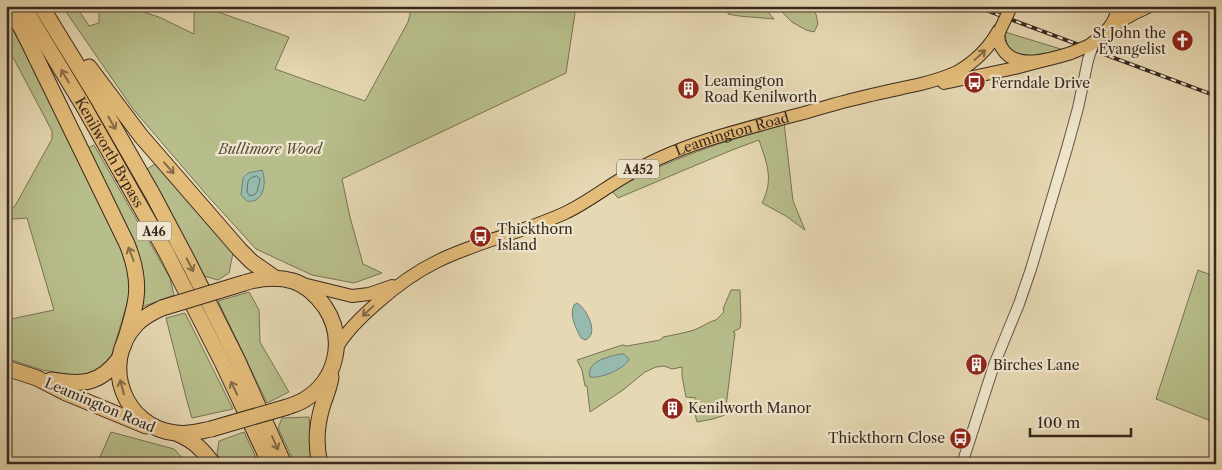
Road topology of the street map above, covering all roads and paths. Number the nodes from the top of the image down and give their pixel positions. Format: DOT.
graph roads {
  1 [pos="10,6"];
  2 [pos="23,6"];
  3 [pos="42,6"];
  4 [pos="1118,6"];
  5 [pos="1150,6"];
  6 [pos="1011,8"];
  7 [pos="1110,28"];
  8 [pos="999,30"];
  9 [pos="1095,41"];
  10 [pos="1070,53"];
  11 [pos="1045,60"];
  12 [pos="1085,75"];
  13 [pos="904,88"];
  14 [pos="275,278"];
  15 [pos="406,280"];
  16 [pos="294,282"];
  17 [pos="336,349"];
  18 [pos="121,353"];
  19 [pos="333,366"];
  20 [pos="6,368"];
  21 [pos="37,378"];
  22 [pos="170,432"];
  23 [pos="213,464"];
  24 [pos="270,464"];
  25 [pos="284,464"];
  26 [pos="320,464"];
  27 [pos="962,464"];
  18 -- 1 [label="highway, one-way"];
  24 -- 2 [label="highway, Kenilworth Bypass / A46, one-way"];
  3 -- 14 [label="highway, one-way"];
  3 -- 25 [label="highway, Kenilworth Bypass / A46, one-way"];
  4 -- 7 [label="main road, A452"];
  5 -- 7 [label="main road, A452"];
  6 -- 8 [label="main road, A452, bridge"];
  7 -- 9 [label="main road, A452"];
  8 -- 11 [label="main road, A452"];
  13 -- 8 [label="main road, Leamington Road / A452, one-way"];
  9 -- 10 [label="main road, A452, bridge"];
  9 -- 12 [label="street, bridge"];
  10 -- 11 [label="main road, A452"];
  10 -- 12 [label="street"];
  11 -- 13 [label="main road, Leamington Road / A452"];
  12 -- 27 [label="street"];
  13 -- 15 [label="main road, Leamington Road / A452"];
  14 -- 16 [label="highway"];
  14 -- 18 [label="highway, bridge"];
  15 -- 16 [label="main road, Leamington Road / A452"];
  15 -- 17 [label="main road, Leamington Road / A452, one-way"];
  16 -- 17 [label="highway"];
  17 -- 19 [label="highway"];
  18 -- 21 [label="highway, Leamington Road"];
  22 -- 18 [label="highway, one-way"];
  19 -- 22 [label="highway, bridge"];
  19 -- 26 [label="highway"];
  20 -- 21 [label="highway, Leamington Road"];
  21 -- 22 [label="highway, Leamington Road"];
  22 -- 23 [label="highway"];
}
